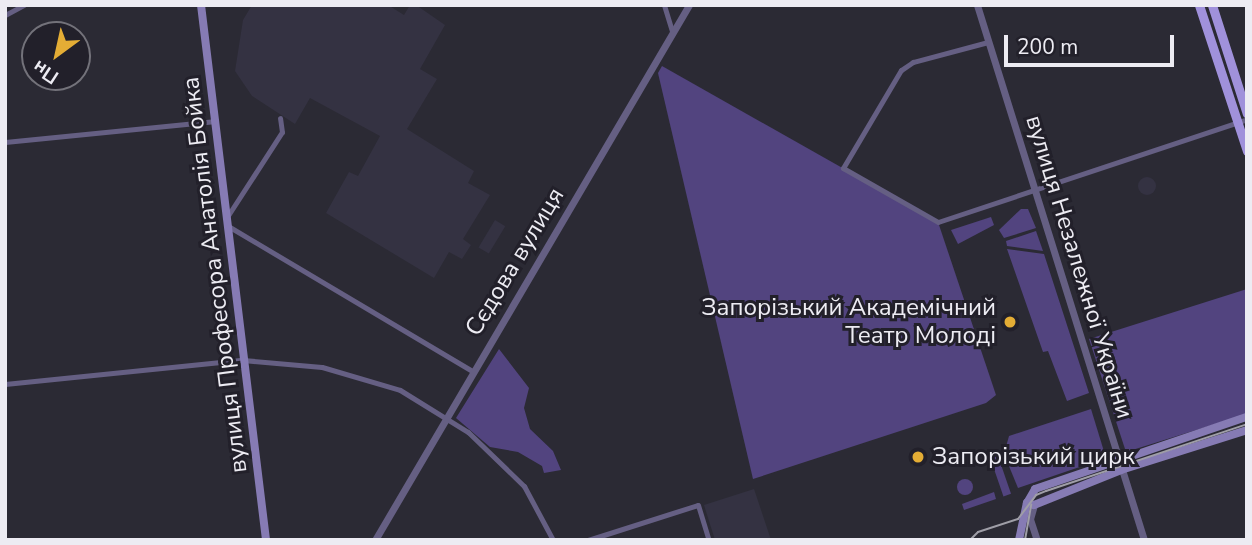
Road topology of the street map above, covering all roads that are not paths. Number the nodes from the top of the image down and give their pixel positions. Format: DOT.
graph roads {
  1 [pos="24,5"];
  2 [pos="201,5"];
  3 [pos="664,5"];
  4 [pos="689,5"];
  5 [pos="977,5"];
  6 [pos="1199,5"];
  7 [pos="1212,5"];
  8 [pos="7,12"];
  9 [pos="673,33"];
  10 [pos="988,42"];
  11 [pos="1247,114"];
  12 [pos="281,118"];
  13 [pos="216,121"];
  14 [pos="1242,121"];
  15 [pos="5,142"];
  16 [pos="1247,151"];
  17 [pos="1036,193"];
  18 [pos="225,222"];
  19 [pos="243,360"];
  20 [pos="472,372"];
  21 [pos="5,384"];
  22 [pos="446,417"];
  23 [pos="1247,417"];
  24 [pos="1247,430"];
  25 [pos="1118,458"];
  26 [pos="1121,470"];
  27 [pos="1030,504"];
  28 [pos="266,540"];
  29 [pos="375,540"];
  30 [pos="554,540"];
  31 [pos="588,540"];
  32 [pos="709,540"];
  33 [pos="1019,540"];
  34 [pos="1037,540"];
  35 [pos="1144,540"];
  1 -- 8 [label="street"];
  2 -- 13 [label="main road, вулиця Професора Анатолія Бойка"];
  3 -- 9 [label="street"];
  4 -- 9 [label="street, Сєдова вулиця"];
  5 -- 10 [label="street, вулиця Незалежної України"];
  6 -- 14 [label="main road"];
  7 -- 11 [label="main road"];
  9 -- 20 [label="street, Сєдова вулиця"];
  10 -- 17 [label="street, вулиця Незалежної України"];
  10 -- 17 [label="street"];
  12 -- 18 [label="street"];
  13 -- 15 [label="street"];
  13 -- 18 [label="main road, вулиця Професора Анатолія Бойка"];
  14 -- 16 [label="main road"];
  14 -- 17 [label="street"];
  17 -- 25 [label="street, вулиця Незалежної України"];
  18 -- 19 [label="main road, вулиця Професора Анатолія Бойка"];
  18 -- 20 [label="street"];
  19 -- 21 [label="street"];
  19 -- 22 [label="street"];
  19 -- 28 [label="main road, вулиця Професора Анатолія Бойка"];
  20 -- 22 [label="street, Сєдова вулиця"];
  22 -- 29 [label="street, Сєдова вулиця"];
  22 -- 30 [label="street"];
  23 -- 25 [label="main road"];
  24 -- 26 [label="main road"];
  25 -- 26 [label="street, вулиця Незалежної України"];
  25 -- 27 [label="main road"];
  26 -- 27 [label="main road"];
  26 -- 35 [label="street, вулиця Незалежної України"];
  27 -- 33 [label="main road"];
  27 -- 34 [label="street"];
  31 -- 32 [label="street"];
}
